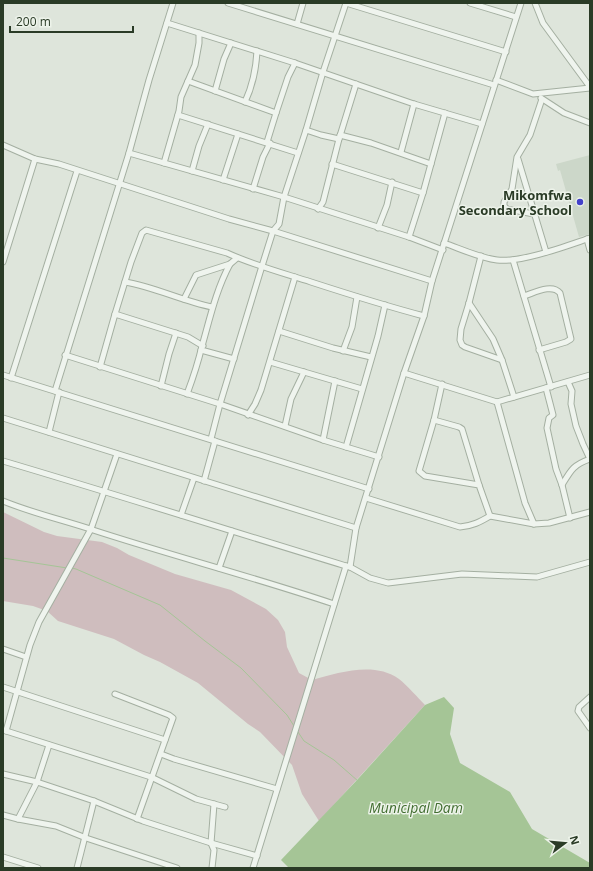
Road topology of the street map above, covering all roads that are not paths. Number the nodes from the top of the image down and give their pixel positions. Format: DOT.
graph roads {
  1 [pos="173,3"];
  2 [pos="228,3"];
  3 [pos="303,3"];
  4 [pos="346,3"];
  5 [pos="470,3"];
  6 [pos="521,3"];
  7 [pos="535,3"];
  8 [pos="516,17"];
  9 [pos="167,23"];
  10 [pos="297,24"];
  11 [pos="199,33"];
  12 [pos="335,36"];
  13 [pos="231,43"];
  14 [pos="257,51"];
  15 [pos="506,52"];
  16 [pos="296,63"];
  17 [pos="323,72"];
  18 [pos="188,81"];
  19 [pos="495,83"];
  20 [pos="356,84"];
  21 [pos="590,87"];
  22 [pos="214,91"];
  23 [pos="533,94"];
  24 [pos="542,99"];
  25 [pos="245,102"];
  26 [pos="414,104"];
  27 [pos="276,113"];
  28 [pos="445,113"];
  29 [pos="178,115"];
  30 [pos="590,123"];
  31 [pos="208,124"];
  32 [pos="482,124"];
  33 [pos="306,130"];
  34 [pos="238,134"];
  35 [pos="340,137"];
  36 [pos="268,143"];
  37 [pos="3,145"];
  38 [pos="401,152"];
  39 [pos="129,153"];
  40 [pos="298,153"];
  41 [pos="517,157"];
  42 [pos="35,159"];
  43 [pos="164,163"];
  44 [pos="332,164"];
  45 [pos="431,164"];
  46 [pos="77,171"];
  47 [pos="192,171"];
  48 [pos="223,180"];
  49 [pos="392,182"];
  50 [pos="119,183"];
  51 [pos="254,189"];
  52 [pos="423,192"];
  53 [pos="284,197"];
  54 [pos="318,209"];
  55 [pos="534,214"];
  56 [pos="378,228"];
  57 [pos="273,231"];
  58 [pos="409,237"];
  59 [pos="588,239"];
  60 [pos="444,243"];
  61 [pos="443,250"];
  62 [pos="590,250"];
  63 [pos="546,252"];
  64 [pos="481,256"];
  65 [pos="237,258"];
  66 [pos="513,260"];
  67 [pos="3,262"];
  68 [pos="230,264"];
  69 [pos="262,266"];
  70 [pos="295,277"];
  71 [pos="432,281"];
  72 [pos="125,282"];
  73 [pos="357,296"];
  74 [pos="524,296"];
  75 [pos="184,299"];
  76 [pos="469,303"];
  77 [pos="385,305"];
  78 [pos="212,307"];
  79 [pos="115,314"];
  80 [pos="424,316"];
  81 [pos="279,330"];
  82 [pos="176,333"];
  83 [pos="202,348"];
  84 [pos="344,350"];
  85 [pos="539,350"];
  86 [pos="65,355"];
  87 [pos="371,357"];
  88 [pos="234,360"];
  89 [pos="502,360"];
  90 [pos="270,362"];
  91 [pos="100,367"];
  92 [pos="304,372"];
  93 [pos="404,373"];
  94 [pos="3,375"];
  95 [pos="590,375"];
  96 [pos="11,378"];
  97 [pos="335,381"];
  98 [pos="568,382"];
  99 [pos="442,384"];
  100 [pos="161,386"];
  101 [pos="548,388"];
  102 [pos="362,389"];
  103 [pos="57,392"];
  104 [pos="187,394"];
  105 [pos="514,397"];
  106 [pos="497,402"];
  107 [pos="220,404"];
  108 [pos="248,415"];
  109 [pos="3,418"];
  110 [pos="434,420"];
  111 [pos="285,426"];
  112 [pos="49,432"];
  113 [pos="213,440"];
  114 [pos="323,440"];
  115 [pos="346,447"];
  116 [pos="117,454"];
  117 [pos="379,457"];
  118 [pos="590,459"];
  119 [pos="3,461"];
  120 [pos="194,478"];
  121 [pos="204,481"];
  122 [pos="479,485"];
  123 [pos="562,485"];
  124 [pos="369,489"];
  125 [pos="104,491"];
  126 [pos="366,498"];
  127 [pos="3,501"];
  128 [pos="590,512"];
  129 [pos="182,515"];
  130 [pos="490,516"];
  131 [pos="570,518"];
  132 [pos="534,524"];
  133 [pos="356,528"];
  134 [pos="91,529"];
  135 [pos="232,531"];
  136 [pos="590,562"];
  137 [pos="348,566"];
  138 [pos="219,568"];
  139 [pos="334,604"];
  140 [pos="3,649"];
  141 [pos="26,657"];
  142 [pos="3,686"];
  143 [pos="16,690"];
  144 [pos="115,694"];
  145 [pos="590,697"];
  146 [pos="590,728"];
  147 [pos="5,731"];
  148 [pos="165,740"];
  149 [pos="49,746"];
  150 [pos="161,754"];
  151 [pos="3,774"];
  152 [pos="151,777"];
  153 [pos="37,782"];
  154 [pos="277,789"];
  155 [pos="94,801"];
  156 [pos="214,804"];
  157 [pos="225,807"];
  158 [pos="3,815"];
  159 [pos="18,819"];
  160 [pos="137,819"];
  161 [pos="86,838"];
  162 [pos="211,843"];
  163 [pos="257,856"];
  164 [pos="3,857"];
  165 [pos="38,868"];
  166 [pos="77,868"];
  167 [pos="176,868"];
  168 [pos="212,868"];
  169 [pos="253,868"];
  1 -- 9 [label="street"];
  2 -- 10 [label="street"];
  3 -- 10 [label="street"];
  4 -- 12 [label="street"];
  4 -- 15 [label="street"];
  5 -- 8 [label="street"];
  6 -- 8 [label="street"];
  7 -- 21 [label="street"];
  8 -- 15 [label="street"];
  9 -- 11 [label="street"];
  9 -- 39 [label="street"];
  10 -- 12 [label="street"];
  11 -- 13 [label="street"];
  11 -- 18 [label="street"];
  12 -- 17 [label="street"];
  12 -- 19 [label="street"];
  13 -- 14 [label="street"];
  13 -- 22 [label="street"];
  14 -- 16 [label="street"];
  14 -- 25 [label="street"];
  15 -- 19 [label="street"];
  16 -- 17 [label="street"];
  16 -- 27 [label="street"];
  17 -- 20 [label="street"];
  17 -- 33 [label="street"];
  18 -- 22 [label="street"];
  18 -- 29 [label="street"];
  19 -- 23 [label="street"];
  19 -- 32 [label="street"];
  20 -- 26 [label="street"];
  20 -- 35 [label="street"];
  21 -- 23 [label="street"];
  22 -- 25 [label="street"];
  23 -- 24 [label="street"];
  24 -- 30 [label="street"];
  24 -- 41 [label="street"];
  25 -- 27 [label="street"];
  26 -- 28 [label="street"];
  26 -- 38 [label="street"];
  27 -- 36 [label="street"];
  28 -- 32 [label="street"];
  28 -- 45 [label="street"];
  29 -- 31 [label="street"];
  29 -- 43 [label="street"];
  31 -- 34 [label="street"];
  31 -- 47 [label="street"];
  32 -- 60 [label="street"];
  33 -- 35 [label="street"];
  33 -- 40 [label="street"];
  34 -- 36 [label="street"];
  34 -- 48 [label="street"];
  35 -- 38 [label="street"];
  35 -- 44 [label="street"];
  36 -- 40 [label="street"];
  36 -- 51 [label="street"];
  37 -- 42 [label="street"];
  38 -- 45 [label="street"];
  39 -- 43 [label="street"];
  39 -- 50 [label="street"];
  40 -- 53 [label="street"];
  41 -- 55 [label="street"];
  41 -- 55 [label="street"];
  42 -- 46 [label="street"];
  42 -- 67 [label="street"];
  43 -- 47 [label="street"];
  44 -- 49 [label="street"];
  44 -- 54 [label="street"];
  45 -- 52 [label="street"];
  46 -- 50 [label="street"];
  46 -- 96 [label="street"];
  47 -- 48 [label="street"];
  48 -- 51 [label="street"];
  49 -- 52 [label="street"];
  49 -- 56 [label="street"];
  50 -- 57 [label="street"];
  50 -- 86 [label="street"];
  51 -- 53 [label="street"];
  52 -- 58 [label="street"];
  53 -- 54 [label="street"];
  53 -- 57 [label="street"];
  54 -- 56 [label="street"];
  55 -- 63 [label="street"];
  56 -- 58 [label="street"];
  57 -- 69 [label="street"];
  57 -- 71 [label="street"];
  58 -- 61 [label="street"];
  59 -- 62 [label="street"];
  59 -- 63 [label="street"];
  60 -- 61 [label="street"];
  60 -- 64 [label="street"];
  61 -- 71 [label="street"];
  63 -- 66 [label="street"];
  64 -- 66 [label="street"];
  64 -- 76 [label="street"];
  65 -- 68 [label="street"];
  65 -- 69 [label="street"];
  65 -- 72 [label="street"];
  66 -- 74 [label="street"];
  68 -- 75 [label="street"];
  68 -- 78 [label="street"];
  69 -- 70 [label="street"];
  69 -- 88 [label="street"];
  70 -- 73 [label="street"];
  70 -- 81 [label="street"];
  71 -- 80 [label="street"];
  72 -- 75 [label="street"];
  72 -- 79 [label="street"];
  73 -- 77 [label="street"];
  73 -- 84 [label="street"];
  74 -- 85 [label="street"];
  74 -- 85 [label="street"];
  75 -- 78 [label="street"];
  76 -- 89 [label="street"];
  76 -- 89 [label="street"];
  77 -- 80 [label="street"];
  77 -- 87 [label="street"];
  78 -- 83 [label="street"];
  79 -- 82 [label="street"];
  79 -- 91 [label="street"];
  80 -- 93 [label="street"];
  81 -- 84 [label="street"];
  81 -- 90 [label="street"];
  82 -- 83 [label="street"];
  82 -- 100 [label="street"];
  83 -- 88 [label="street"];
  83 -- 104 [label="street"];
  84 -- 87 [label="street"];
  85 -- 101 [label="street"];
  86 -- 91 [label="street"];
  86 -- 103 [label="street"];
  87 -- 102 [label="street"];
  88 -- 107 [label="street"];
  89 -- 105 [label="street"];
  90 -- 92 [label="street"];
  90 -- 108 [label="street"];
  91 -- 100 [label="street"];
  92 -- 97 [label="street"];
  92 -- 111 [label="street"];
  93 -- 99 [label="street"];
  93 -- 117 [label="street"];
  94 -- 96 [label="street"];
  95 -- 98 [label="street"];
  96 -- 103 [label="street"];
  97 -- 102 [label="street"];
  97 -- 114 [label="street"];
  98 -- 101 [label="street"];
  98 -- 118 [label="street"];
  99 -- 106 [label="street"];
  99 -- 110 [label="street"];
  100 -- 104 [label="street"];
  101 -- 105 [label="street"];
  101 -- 123 [label="street"];
  102 -- 115 [label="street"];
  103 -- 112 [label="street"];
  103 -- 113 [label="street"];
  104 -- 107 [label="street"];
  105 -- 106 [label="street"];
  106 -- 132 [label="street"];
  107 -- 108 [label="street"];
  107 -- 113 [label="street"];
  108 -- 111 [label="street"];
  109 -- 112 [label="street"];
  110 -- 122 [label="street"];
  110 -- 122 [label="street"];
  111 -- 114 [label="street"];
  112 -- 116 [label="street"];
  113 -- 121 [label="street"];
  113 -- 124 [label="street"];
  114 -- 115 [label="street"];
  115 -- 117 [label="street"];
  116 -- 120 [label="street"];
  116 -- 125 [label="street"];
  117 -- 124 [label="street"];
  118 -- 123 [label="street"];
  119 -- 125 [label="street"];
  120 -- 121 [label="street"];
  120 -- 129 [label="street"];
  121 -- 133 [label="street"];
  122 -- 130 [label="street"];
  123 -- 131 [label="street"];
  124 -- 126 [label="street"];
  125 -- 129 [label="street"];
  125 -- 134 [label="street"];
  126 -- 130 [label="street"];
  126 -- 133 [label="street"];
  127 -- 134 [label="street"];
  128 -- 131 [label="street"];
  129 -- 135 [label="street"];
  130 -- 132 [label="street"];
  131 -- 132 [label="street"];
  133 -- 137 [label="street"];
  134 -- 138 [label="street"];
  134 -- 141 [label="street"];
  135 -- 137 [label="street"];
  135 -- 138 [label="street"];
  136 -- 137 [label="street"];
  137 -- 139 [label="street"];
  138 -- 139 [label="street"];
  139 -- 154 [label="street"];
  140 -- 141 [label="street"];
  141 -- 143 [label="street"];
  142 -- 143 [label="street"];
  143 -- 147 [label="street"];
  143 -- 148 [label="street"];
  144 -- 148 [label="street"];
  145 -- 146 [label="street"];
  147 -- 149 [label="street"];
  148 -- 150 [label="street"];
  149 -- 152 [label="street"];
  149 -- 153 [label="street"];
  150 -- 152 [label="street"];
  150 -- 154 [label="street"];
  151 -- 153 [label="street"];
  152 -- 156 [label="street"];
  152 -- 160 [label="street"];
  153 -- 155 [label="street"];
  153 -- 159 [label="street"];
  154 -- 163 [label="street"];
  155 -- 160 [label="street"];
  155 -- 161 [label="street"];
  156 -- 157 [label="street"];
  156 -- 162 [label="street"];
  158 -- 159 [label="street"];
  159 -- 161 [label="street"];
  160 -- 162 [label="street"];
  161 -- 166 [label="street"];
  161 -- 167 [label="street"];
  162 -- 163 [label="street"];
  162 -- 168 [label="street"];
  163 -- 169 [label="street"];
  164 -- 165 [label="street"];
}
